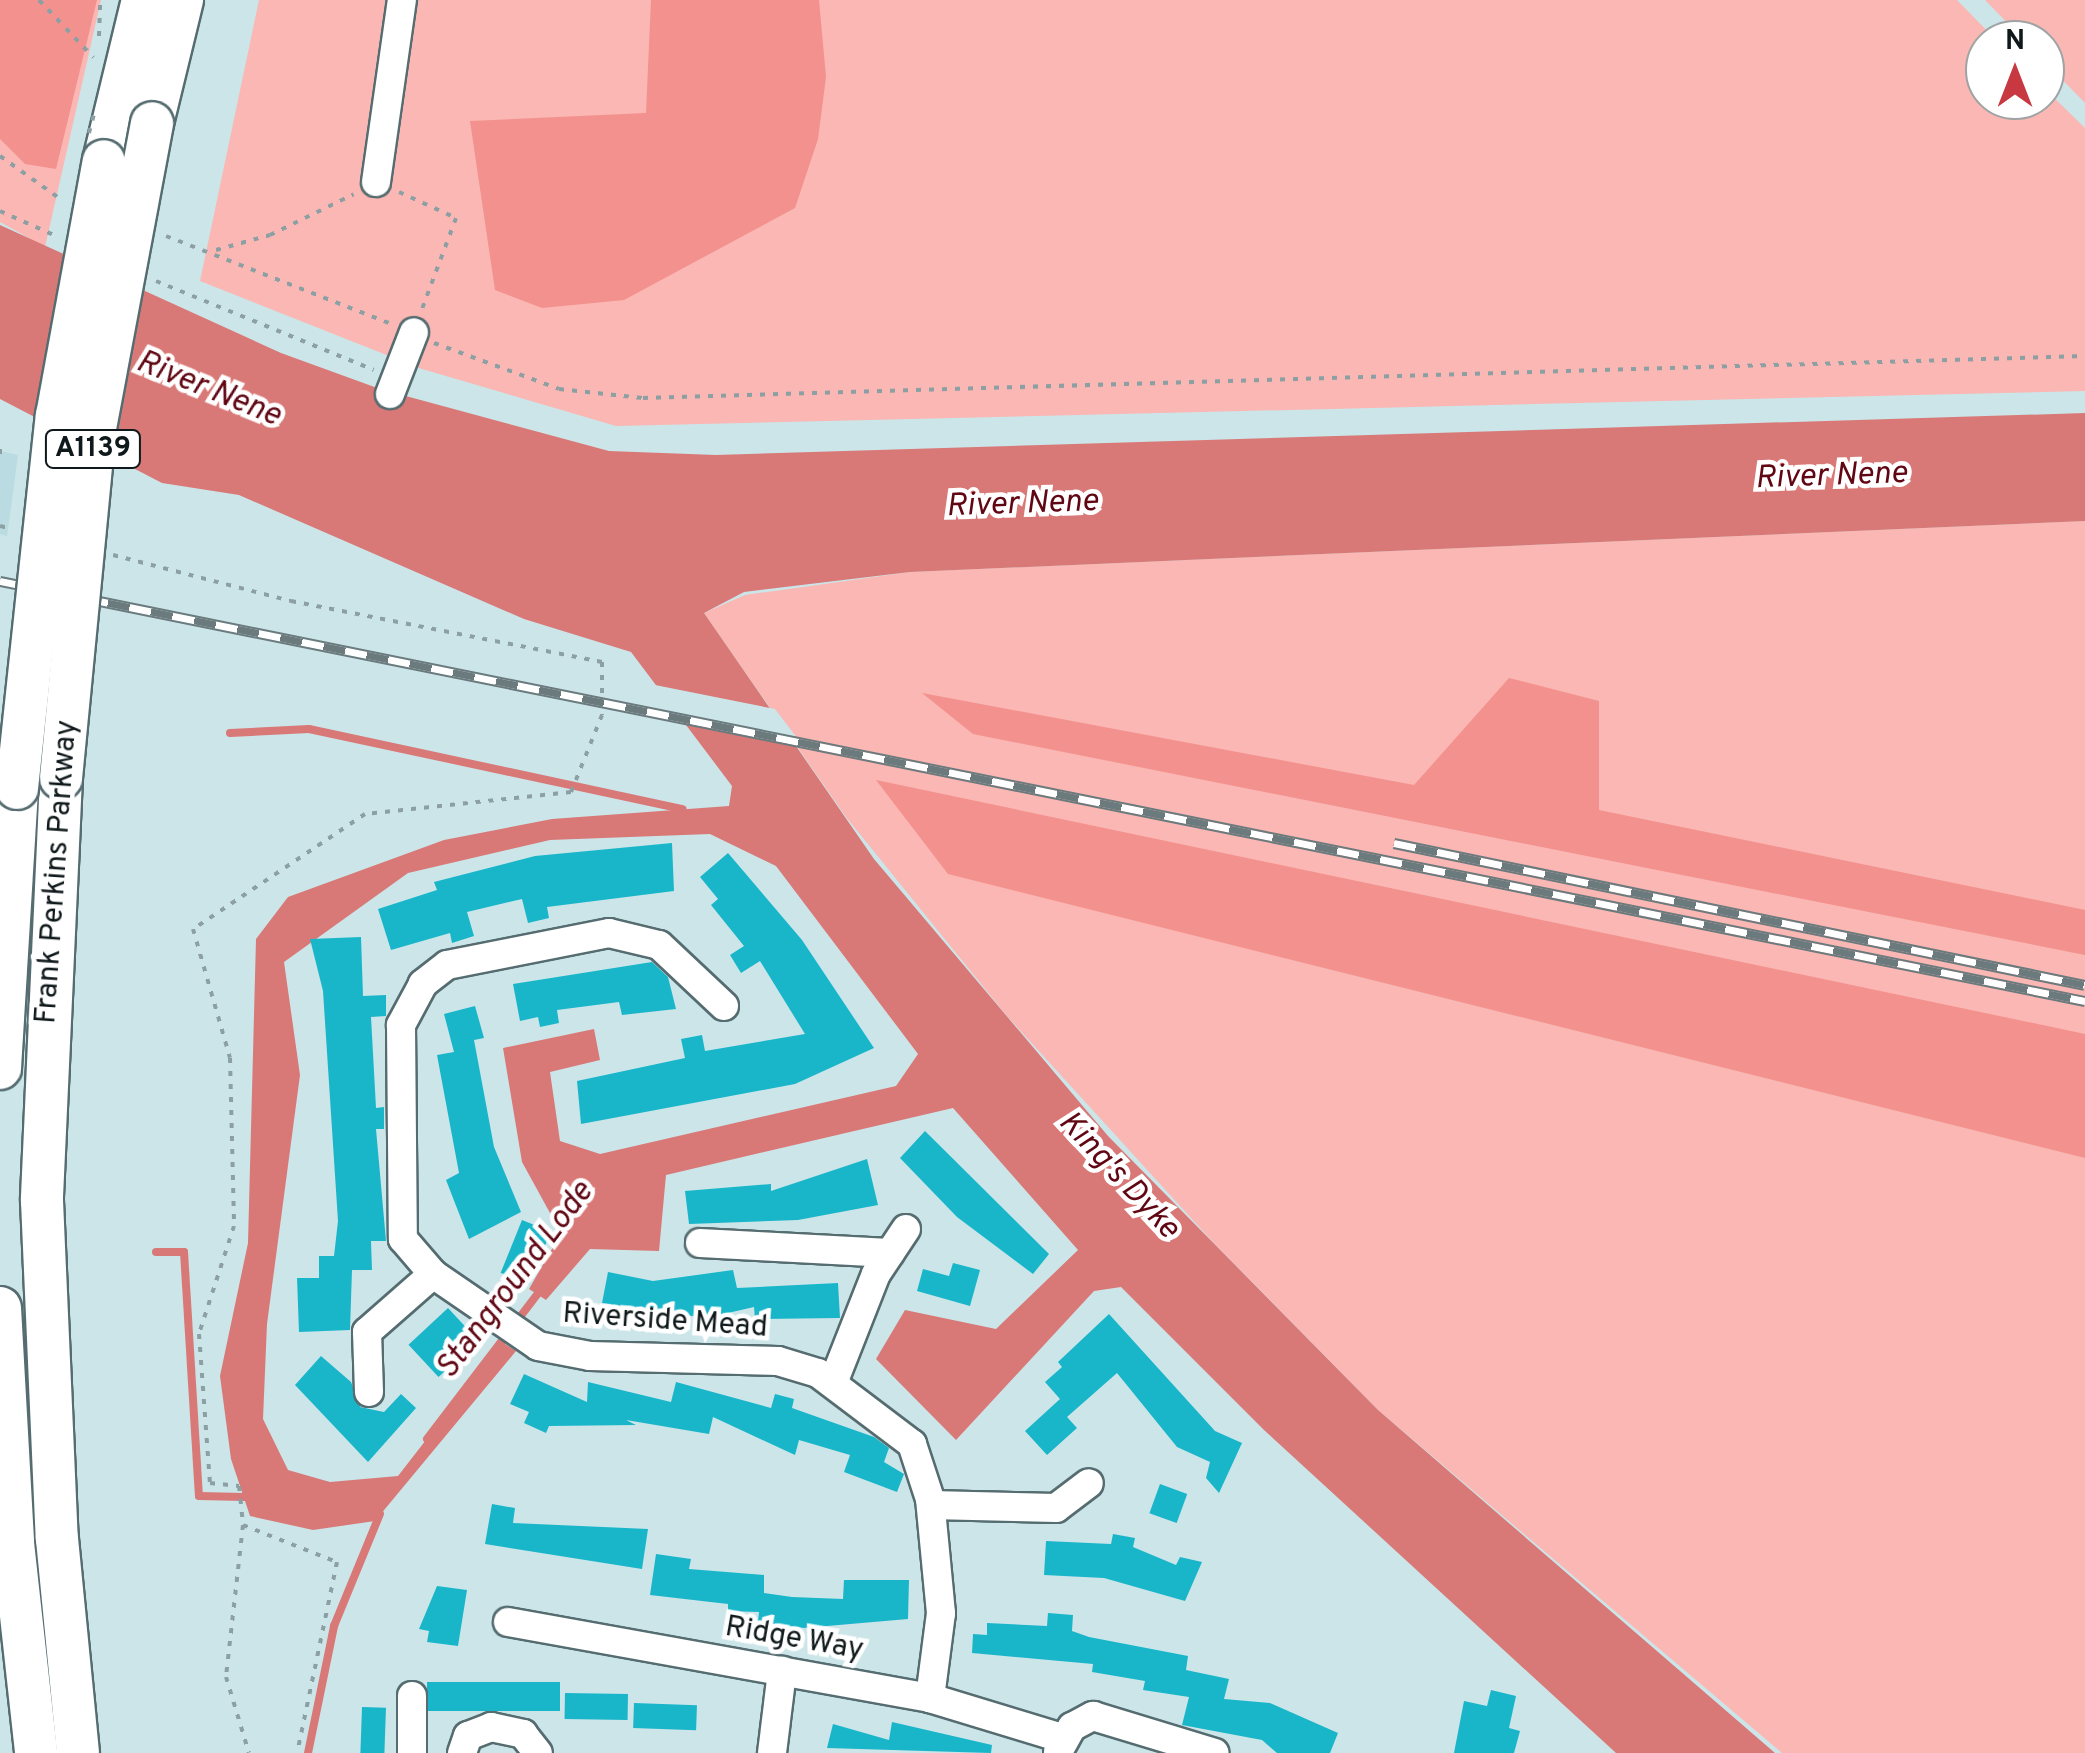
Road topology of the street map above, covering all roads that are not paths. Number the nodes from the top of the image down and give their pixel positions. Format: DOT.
graph roads {
  1 [pos="143,0"];
  2 [pos="182,0"];
  3 [pos="402,0"];
  4 [pos="376,182"];
  5 [pos="399,333"];
  6 [pos="390,394"];
  7 [pos="724,1006"];
  8 [pos="0,1068"];
  9 [pos="906,1228"];
  10 [pos="700,1244"];
  11 [pos="890,1253"];
  12 [pos="433,1274"];
  13 [pos="0,1308"];
  14 [pos="833,1383"];
  15 [pos="369,1392"];
  16 [pos="1089,1483"];
  17 [pos="931,1505"];
  18 [pos="508,1622"];
  19 [pos="782,1671"];
  20 [pos="412,1696"];
  21 [pos="930,1698"];
  22 [pos="1061,1746"];
  23 [pos="36,1753"];
  24 [pos="78,1753"];
  25 [pos="412,1753"];
  26 [pos="462,1753"];
  27 [pos="538,1753"];
  28 [pos="772,1753"];
  29 [pos="1215,1753"];
  1 -- 8 [label="highway, Frank Perkins Parkway / A1139, bridge"];
  2 -- 24 [label="highway, Frank Perkins Parkway / A1139, bridge"];
  3 -- 4 [label="street"];
  5 -- 6 [label="street"];
  7 -- 12 [label="street, Riverside Mead"];
  9 -- 11 [label="street"];
  10 -- 11 [label="street"];
  11 -- 14 [label="street"];
  12 -- 14 [label="street, Riverside Mead"];
  12 -- 15 [label="street"];
  13 -- 23 [label="highway"];
  14 -- 17 [label="street, Riverside Mead"];
  16 -- 17 [label="street"];
  17 -- 21 [label="street, Riverside Mead"];
  18 -- 19 [label="street, Ridge Way"];
  19 -- 21 [label="street, Ridge Way"];
  19 -- 28 [label="street"];
  20 -- 25 [label="street"];
  21 -- 22 [label="street, Ridge Way"];
  22 -- 29 [label="street"];
  26 -- 27 [label="street"];
}
